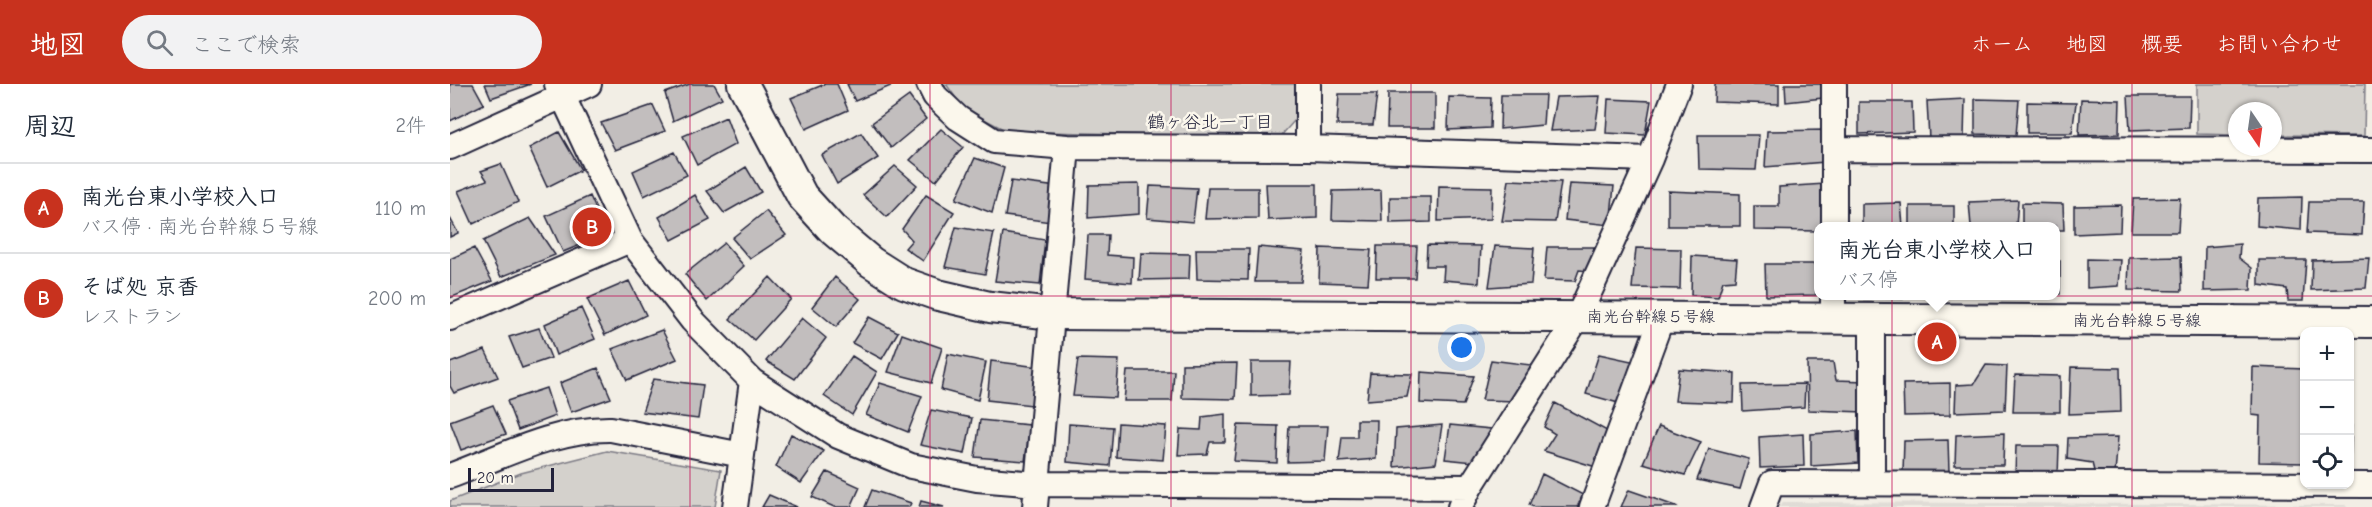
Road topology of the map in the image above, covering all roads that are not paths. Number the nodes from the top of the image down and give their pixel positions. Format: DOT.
graph roads {
  1 [pos="590,84"];
  2 [pos="743,84"];
  3 [pos="929,84"];
  4 [pos="1308,84"];
  5 [pos="1679,84"];
  6 [pos="1834,84"];
  7 [pos="560,91"];
  8 [pos="450,147"];
  9 [pos="1067,147"];
  10 [pos="1308,148"];
  11 [pos="1834,149"];
  12 [pos="2372,150"];
  13 [pos="1650,159"];
  14 [pos="1833,222"];
  15 [pos="630,240"];
  16 [pos="1833,307"];
  17 [pos="1053,314"];
  18 [pos="1578,317"];
  19 [pos="1662,317"];
  20 [pos="450,318"];
  21 [pos="1872,319"];
  22 [pos="2372,322"];
  23 [pos="752,381"];
  24 [pos="742,455"];
  25 [pos="450,476"];
  26 [pos="1872,483"];
  27 [pos="2372,485"];
  28 [pos="1036,496"];
  29 [pos="1465,497"];
  30 [pos="735,507"];
  31 [pos="1592,507"];
  32 [pos="1763,507"];
  1 -- 7 [label="street"];
  2 -- 17 [label="street, 南光台幹線５号線"];
  3 -- 9 [label="street"];
  4 -- 10 [label="street"];
  5 -- 13 [label="street"];
  6 -- 11 [label="street"];
  7 -- 8 [label="street"];
  7 -- 15 [label="street"];
  9 -- 10 [label="street"];
  9 -- 17 [label="street"];
  10 -- 13 [label="street"];
  11 -- 12 [label="street"];
  11 -- 14 [label="street"];
  13 -- 18 [label="street"];
  15 -- 20 [label="street"];
  15 -- 23 [label="street"];
  16 -- 19 [label="street, 南光台幹線５号線"];
  16 -- 21 [label="street, 南光台幹線５号線"];
  17 -- 18 [label="street, 南光台幹線５号線"];
  17 -- 28 [label="street"];
  18 -- 19 [label="street, 南光台幹線５号線"];
  18 -- 29 [label="street"];
  19 -- 31 [label="street"];
  21 -- 22 [label="street, 南光台幹線５号線"];
  21 -- 26 [label="street"];
  23 -- 24 [label="street"];
  23 -- 28 [label="street"];
  24 -- 25 [label="street"];
  24 -- 30 [label="street"];
  26 -- 27 [label="street"];
  26 -- 32 [label="street"];
  28 -- 29 [label="street"];
}
